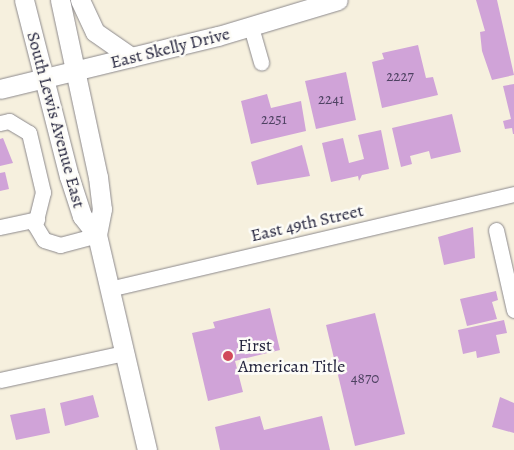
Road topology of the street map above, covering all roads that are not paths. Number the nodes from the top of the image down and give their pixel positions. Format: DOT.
graph roads {
  1 [pos="60,0"];
  2 [pos="80,0"];
  3 [pos="338,0"];
  4 [pos="24,1"];
  5 [pos="251,27"];
  6 [pos="131,57"];
  7 [pos="261,63"];
  8 [pos="77,70"];
  9 [pos="44,78"];
  10 [pos="0,89"];
  11 [pos="0,123"];
  12 [pos="514,194"];
  13 [pos="37,219"];
  14 [pos="0,227"];
  15 [pos="496,230"];
  16 [pos="97,236"];
  17 [pos="109,289"];
  18 [pos="514,310"];
  19 [pos="124,353"];
  20 [pos="0,380"];
  21 [pos="147,450"];
  1 -- 8 [label="main road, South Lewis Avenue East"];
  2 -- 6 [label="main road"];
  3 -- 5 [label="main road, East Skelly Drive"];
  4 -- 9 [label="main road, South Lewis Avenue East"];
  5 -- 6 [label="main road, East Skelly Drive"];
  5 -- 7 [label="street"];
  6 -- 8 [label="main road, East Skelly Drive"];
  8 -- 9 [label="main road, East Skelly Drive"];
  8 -- 16 [label="main road, South Lewis Avenue East"];
  9 -- 10 [label="main road, East Skelly Drive"];
  9 -- 16 [label="main road, South Lewis Avenue East"];
  11 -- 13 [label="street"];
  12 -- 17 [label="street, East 49th Street"];
  13 -- 14 [label="street"];
  13 -- 16 [label="street"];
  15 -- 18 [label="street"];
  16 -- 17 [label="main road, South Lewis Avenue East"];
  17 -- 19 [label="main road, South Lewis Avenue East"];
  19 -- 20 [label="street"];
  19 -- 21 [label="main road, South Lewis Avenue East"];
}
